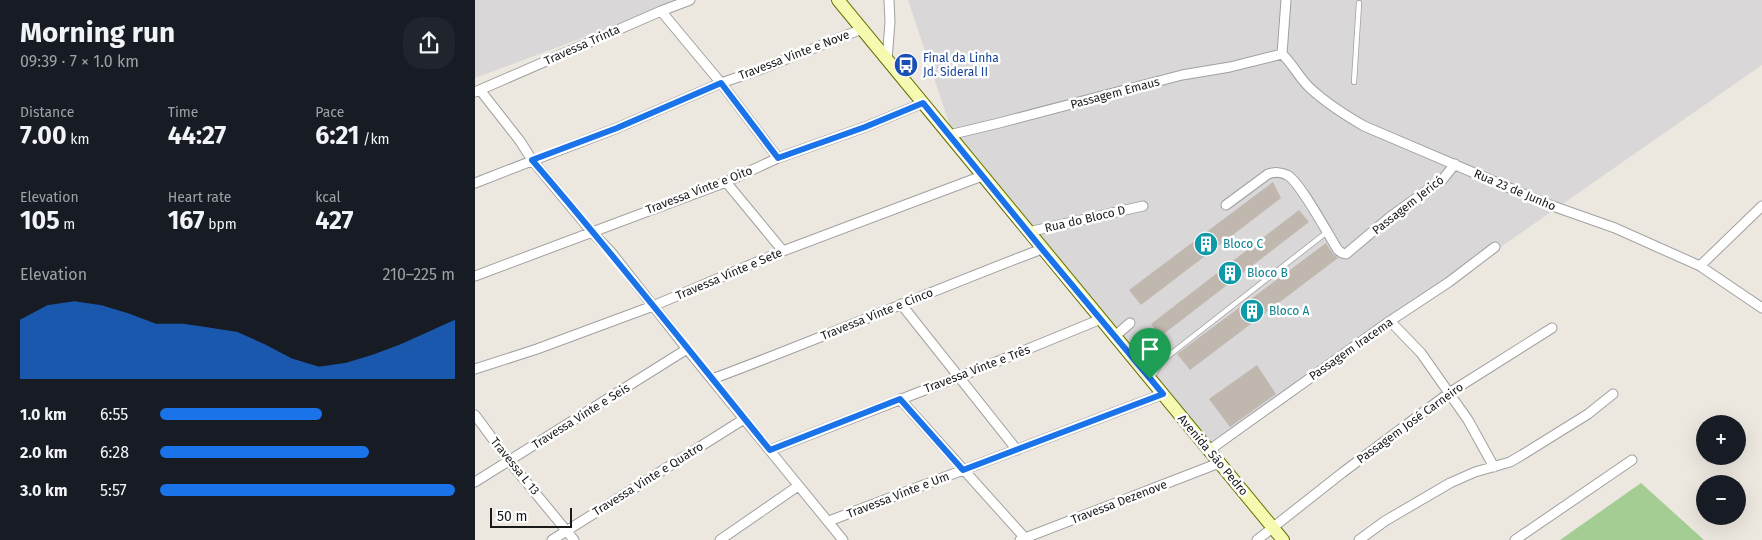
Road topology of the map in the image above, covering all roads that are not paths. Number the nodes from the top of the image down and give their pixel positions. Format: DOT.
graph roads {
  1 [pos="691,0"];
  2 [pos="838,0"];
  3 [pos="889,0"];
  4 [pos="1286,0"];
  5 [pos="1359,3"];
  6 [pos="661,11"];
  7 [pos="863,29"];
  8 [pos="1282,54"];
  9 [pos="887,60"];
  10 [pos="1354,82"];
  11 [pos="721,83"];
  12 [pos="477,91"];
  13 [pos="923,103"];
  14 [pos="949,135"];
  15 [pos="778,158"];
  16 [pos="532,160"];
  17 [pos="1455,164"];
  18 [pos="982,176"];
  19 [pos="475,182"];
  20 [pos="726,182"];
  21 [pos="1225,205"];
  22 [pos="1143,206"];
  23 [pos="1762,206"];
  24 [pos="591,231"];
  25 [pos="1028,232"];
  26 [pos="1327,232"];
  27 [pos="1495,247"];
  28 [pos="1042,249"];
  29 [pos="783,251"];
  30 [pos="1700,266"];
  31 [pos="475,276"];
  32 [pos="901,304"];
  33 [pos="653,306"];
  34 [pos="1762,308"];
  35 [pos="1101,320"];
  36 [pos="1390,321"];
  37 [pos="1130,323"];
  38 [pos="1552,328"];
  39 [pos="1114,336"];
  40 [pos="687,349"];
  41 [pos="475,369"];
  42 [pos="959,376"];
  43 [pos="712,378"];
  44 [pos="1150,379"];
  45 [pos="1449,393"];
  46 [pos="1163,394"];
  47 [pos="1613,394"];
  48 [pos="900,399"];
  49 [pos="475,415"];
  50 [pos="744,419"];
  51 [pos="770,450"];
  52 [pos="1017,450"];
  53 [pos="1208,451"];
  54 [pos="1632,460"];
  55 [pos="509,461"];
  56 [pos="1219,463"];
  57 [pos="1494,467"];
  58 [pos="963,470"];
  59 [pos="475,482"];
  60 [pos="797,486"];
  61 [pos="829,521"];
  62 [pos="1273,528"];
  63 [pos="567,531"];
  64 [pos="1022,539"];
  65 [pos="552,540"];
  66 [pos="575,540"];
  67 [pos="719,540"];
  68 [pos="843,540"];
  69 [pos="1257,540"];
  70 [pos="1283,540"];
  71 [pos="1359,540"];
  72 [pos="1515,540"];
  1 -- 6 [label="street, Travessa Trinta"];
  2 -- 7 [label="main road, Avenida São Pedro"];
  3 -- 9 [label="street"];
  4 -- 8 [label="street"];
  5 -- 10 [label="lane"];
  6 -- 11 [label="street"];
  6 -- 12 [label="street, Travessa Trinta"];
  7 -- 9 [label="main road, Avenida São Pedro"];
  7 -- 11 [label="street, Travessa Vinte e Nove"];
  8 -- 14 [label="street, Passagem Emaus"];
  8 -- 17 [label="street, Rua 23 de Junho"];
  9 -- 13 [label="main road, Avenida São Pedro"];
  11 -- 15 [label="street"];
  11 -- 16 [label="street, Travessa Vinte e Nove"];
  12 -- 16 [label="street"];
  13 -- 14 [label="main road, Avenida São Pedro"];
  13 -- 15 [label="street, Travessa Vinte e Oito"];
  14 -- 18 [label="main road, Avenida São Pedro"];
  15 -- 20 [label="street, Travessa Vinte e Oito"];
  16 -- 19 [label="street, Travessa Vinte e Nove"];
  16 -- 24 [label="street"];
  17 -- 26 [label="street, Passagem Jericó"];
  17 -- 30 [label="street, Rua 23 de Junho"];
  18 -- 25 [label="main road, Avenida São Pedro"];
  18 -- 29 [label="street, Travessa Vinte e Sete"];
  20 -- 24 [label="street, Travessa Vinte e Oito"];
  20 -- 29 [label="street"];
  21 -- 26 [label="street"];
  22 -- 25 [label="street, Rua do Bloco D"];
  23 -- 30 [label="street"];
  24 -- 31 [label="street, Travessa Vinte e Oito"];
  24 -- 33 [label="street"];
  25 -- 28 [label="main road, Avenida São Pedro"];
  26 -- 44 [label="lane"];
  27 -- 36 [label="street, Passagem Iracema"];
  28 -- 32 [label="street, Travessa Vinte e Cinco"];
  28 -- 35 [label="main road, Avenida São Pedro"];
  29 -- 33 [label="street, Travessa Vinte e Sete"];
  30 -- 34 [label="street, Rua 23 de Junho"];
  32 -- 42 [label="street"];
  32 -- 43 [label="street, Travessa Vinte e Cinco"];
  33 -- 40 [label="street"];
  33 -- 41 [label="street, Travessa Vinte e Sete"];
  35 -- 39 [label="main road, Avenida São Pedro"];
  35 -- 42 [label="street, Travessa Vinte e Três"];
  36 -- 45 [label="street"];
  36 -- 53 [label="street, Passagem Iracema"];
  37 -- 39 [label="street"];
  38 -- 45 [label="street, Passagem José Carneiro"];
  39 -- 44 [label="main road, Avenida São Pedro"];
  40 -- 43 [label="street"];
  40 -- 55 [label="street, Travessa Vinte e Seis"];
  42 -- 48 [label="street, Travessa Vinte e Três"];
  42 -- 52 [label="street"];
  43 -- 50 [label="street"];
  44 -- 46 [label="main road, Avenida São Pedro"];
  45 -- 57 [label="street"];
  45 -- 62 [label="street, Passagem José Carneiro"];
  46 -- 52 [label="street, Travessa Vinte e Um"];
  46 -- 53 [label="main road, Avenida São Pedro"];
  47 -- 57 [label="street"];
  48 -- 51 [label="street, Travessa Vinte e Três"];
  48 -- 58 [label="street"];
  49 -- 55 [label="street, Travessa L 13"];
  50 -- 51 [label="street"];
  50 -- 63 [label="street, Travessa Vinte e Quatro"];
  51 -- 60 [label="street"];
  52 -- 58 [label="street, Travessa Vinte e Um"];
  53 -- 56 [label="main road, Avenida São Pedro"];
  54 -- 72 [label="street"];
  55 -- 59 [label="street, Travessa Vinte e Seis"];
  55 -- 63 [label="street, Travessa L 13"];
  56 -- 62 [label="main road, Avenida São Pedro"];
  56 -- 64 [label="street, Travessa Dezenove"];
  57 -- 71 [label="street"];
  58 -- 61 [label="street, Travessa Vinte e Um"];
  58 -- 64 [label="street"];
  60 -- 61 [label="street"];
  60 -- 67 [label="street"];
  61 -- 68 [label="street"];
  62 -- 69 [label="street"];
  62 -- 70 [label="main road, Avenida São Pedro"];
  63 -- 65 [label="street, Travessa Vinte e Quatro"];
  63 -- 66 [label="street, Travessa L 13"];
}
